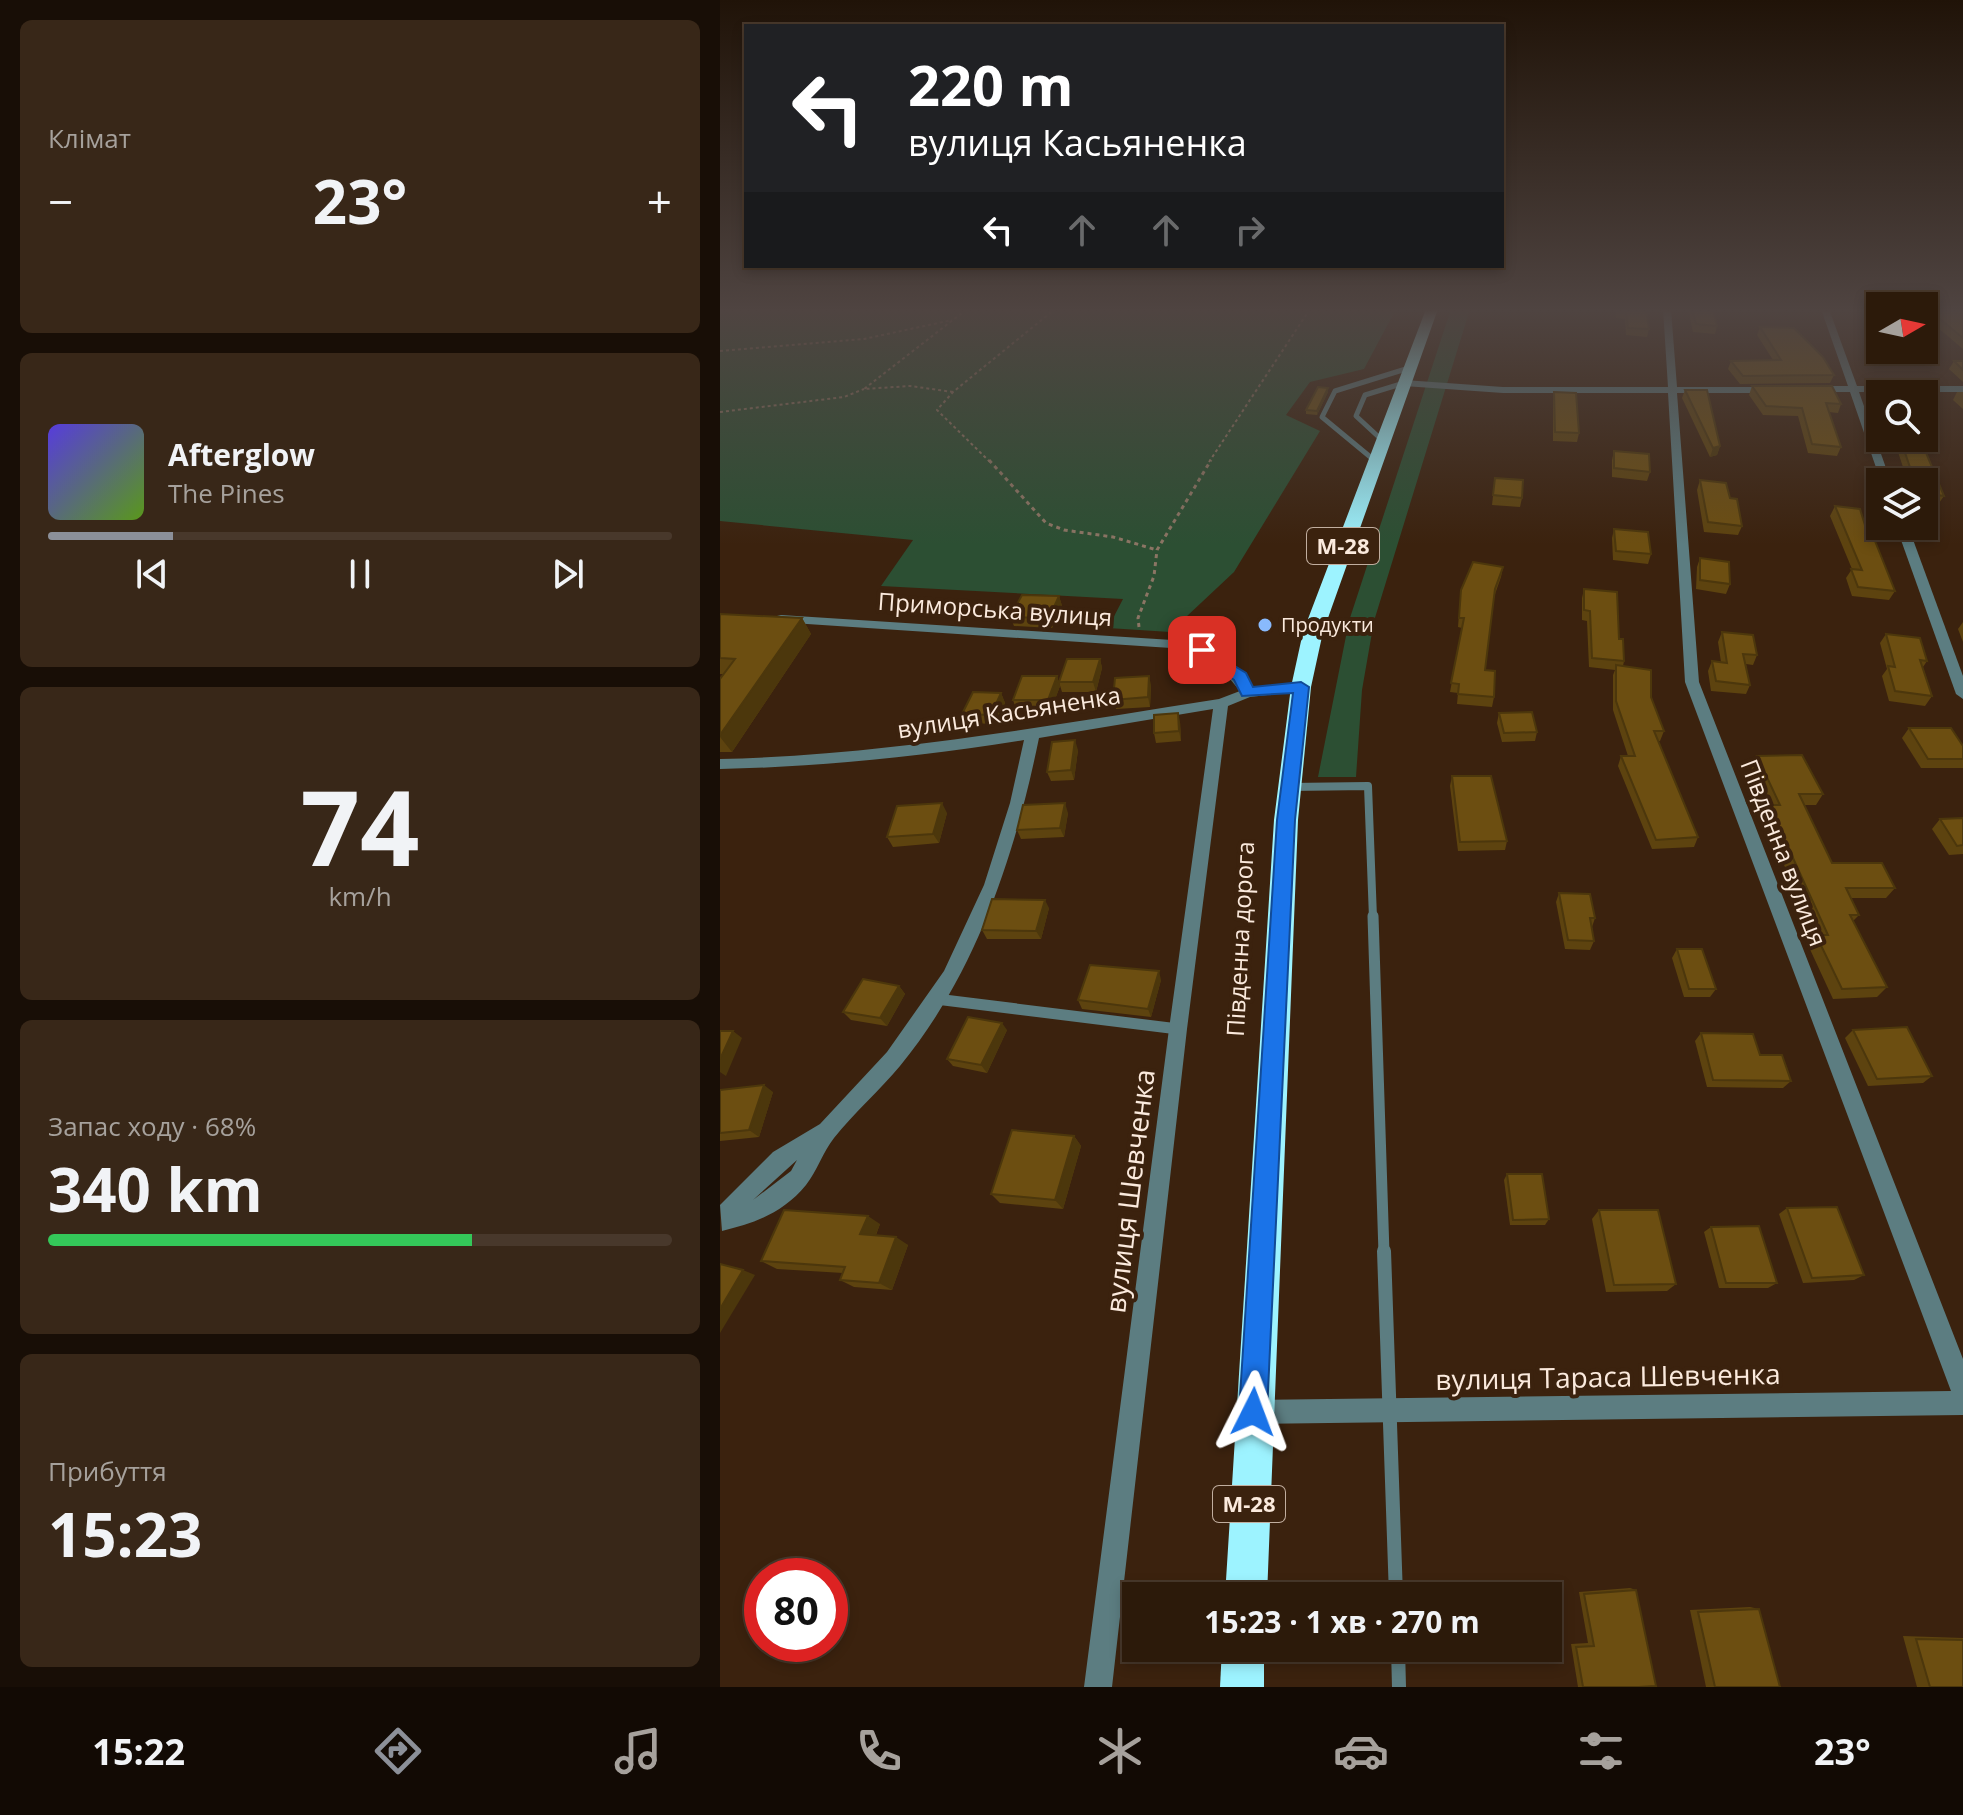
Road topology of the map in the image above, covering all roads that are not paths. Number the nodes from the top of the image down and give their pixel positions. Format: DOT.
graph roads {
  1 [pos="1346,388"];
  2 [pos="1389,388"];
  3 [pos="1402,388"];
  4 [pos="1471,388"];
  5 [pos="1854,389"];
  6 [pos="1963,389"];
  7 [pos="1673,390"];
  8 [pos="1778,390"];
  9 [pos="1808,390"];
  10 [pos="1382,440"];
  11 [pos="1374,460"];
  12 [pos="1881,468"];
  13 [pos="1907,540"];
  14 [pos="765,618"];
  15 [pos="1301,687"];
  16 [pos="1248,693"];
  17 [pos="1963,694"];
  18 [pos="1221,703"];
  19 [pos="1033,732"];
  20 [pos="720,764"];
  21 [pos="1290,787"];
  22 [pos="936,999"];
  23 [pos="1178,1029"];
  24 [pos="721,1220"];
  25 [pos="1963,1390"];
  26 [pos="1963,1403"];
  27 [pos="1390,1410"];
  28 [pos="1253,1412"];
  29 [pos="1247,1582"];
  30 [pos="1396,1582"];
  31 [pos="1243,1662"];
  32 [pos="1398,1662"];
  33 [pos="1098,1687"];
  34 [pos="1242,1687"];
  35 [pos="1399,1687"];
  1 -- 11 [label="lane"];
  2 -- 10 [label="lane"];
  3 -- 10 [label="highway, Південна дорога / М-28"];
  4 -- 7 [label="street"];
  5 -- 6 [label="street"];
  5 -- 9 [label="street"];
  5 -- 12 [label="street"];
  7 -- 8 [label="street"];
  7 -- 25 [label="street, Південна вулиця"];
  10 -- 11 [label="highway, Південна дорога / М-28"];
  11 -- 15 [label="highway, Південна дорога / М-28"];
  13 -- 17 [label="street"];
  14 -- 16 [label="street, Приморська вулиця"];
  15 -- 16 [label="street, вулиця Касьяненка"];
  15 -- 21 [label="highway, Південна дорога / М-28"];
  16 -- 18 [label="street, вулиця Касьяненка"];
  18 -- 19 [label="street, вулиця Касьяненка"];
  18 -- 23 [label="street, вулиця Шевченка"];
  19 -- 20 [label="street, вулиця Касьяненка"];
  19 -- 22 [label="street"];
  21 -- 27 [label="lane"];
  21 -- 28 [label="highway, Південна дорога / М-28"];
  22 -- 23 [label="lane"];
  22 -- 24 [label="street"];
  23 -- 33 [label="street, вулиця Шевченка"];
  26 -- 27 [label="street, вулиця Тараса Шевченка"];
  27 -- 28 [label="street, вулиця Тараса Шевченка"];
  27 -- 30 [label="lane"];
  28 -- 29 [label="highway, Південна дорога / М-28"];
  31 -- 34 [label="highway"];
  32 -- 35 [label="lane"];
}
